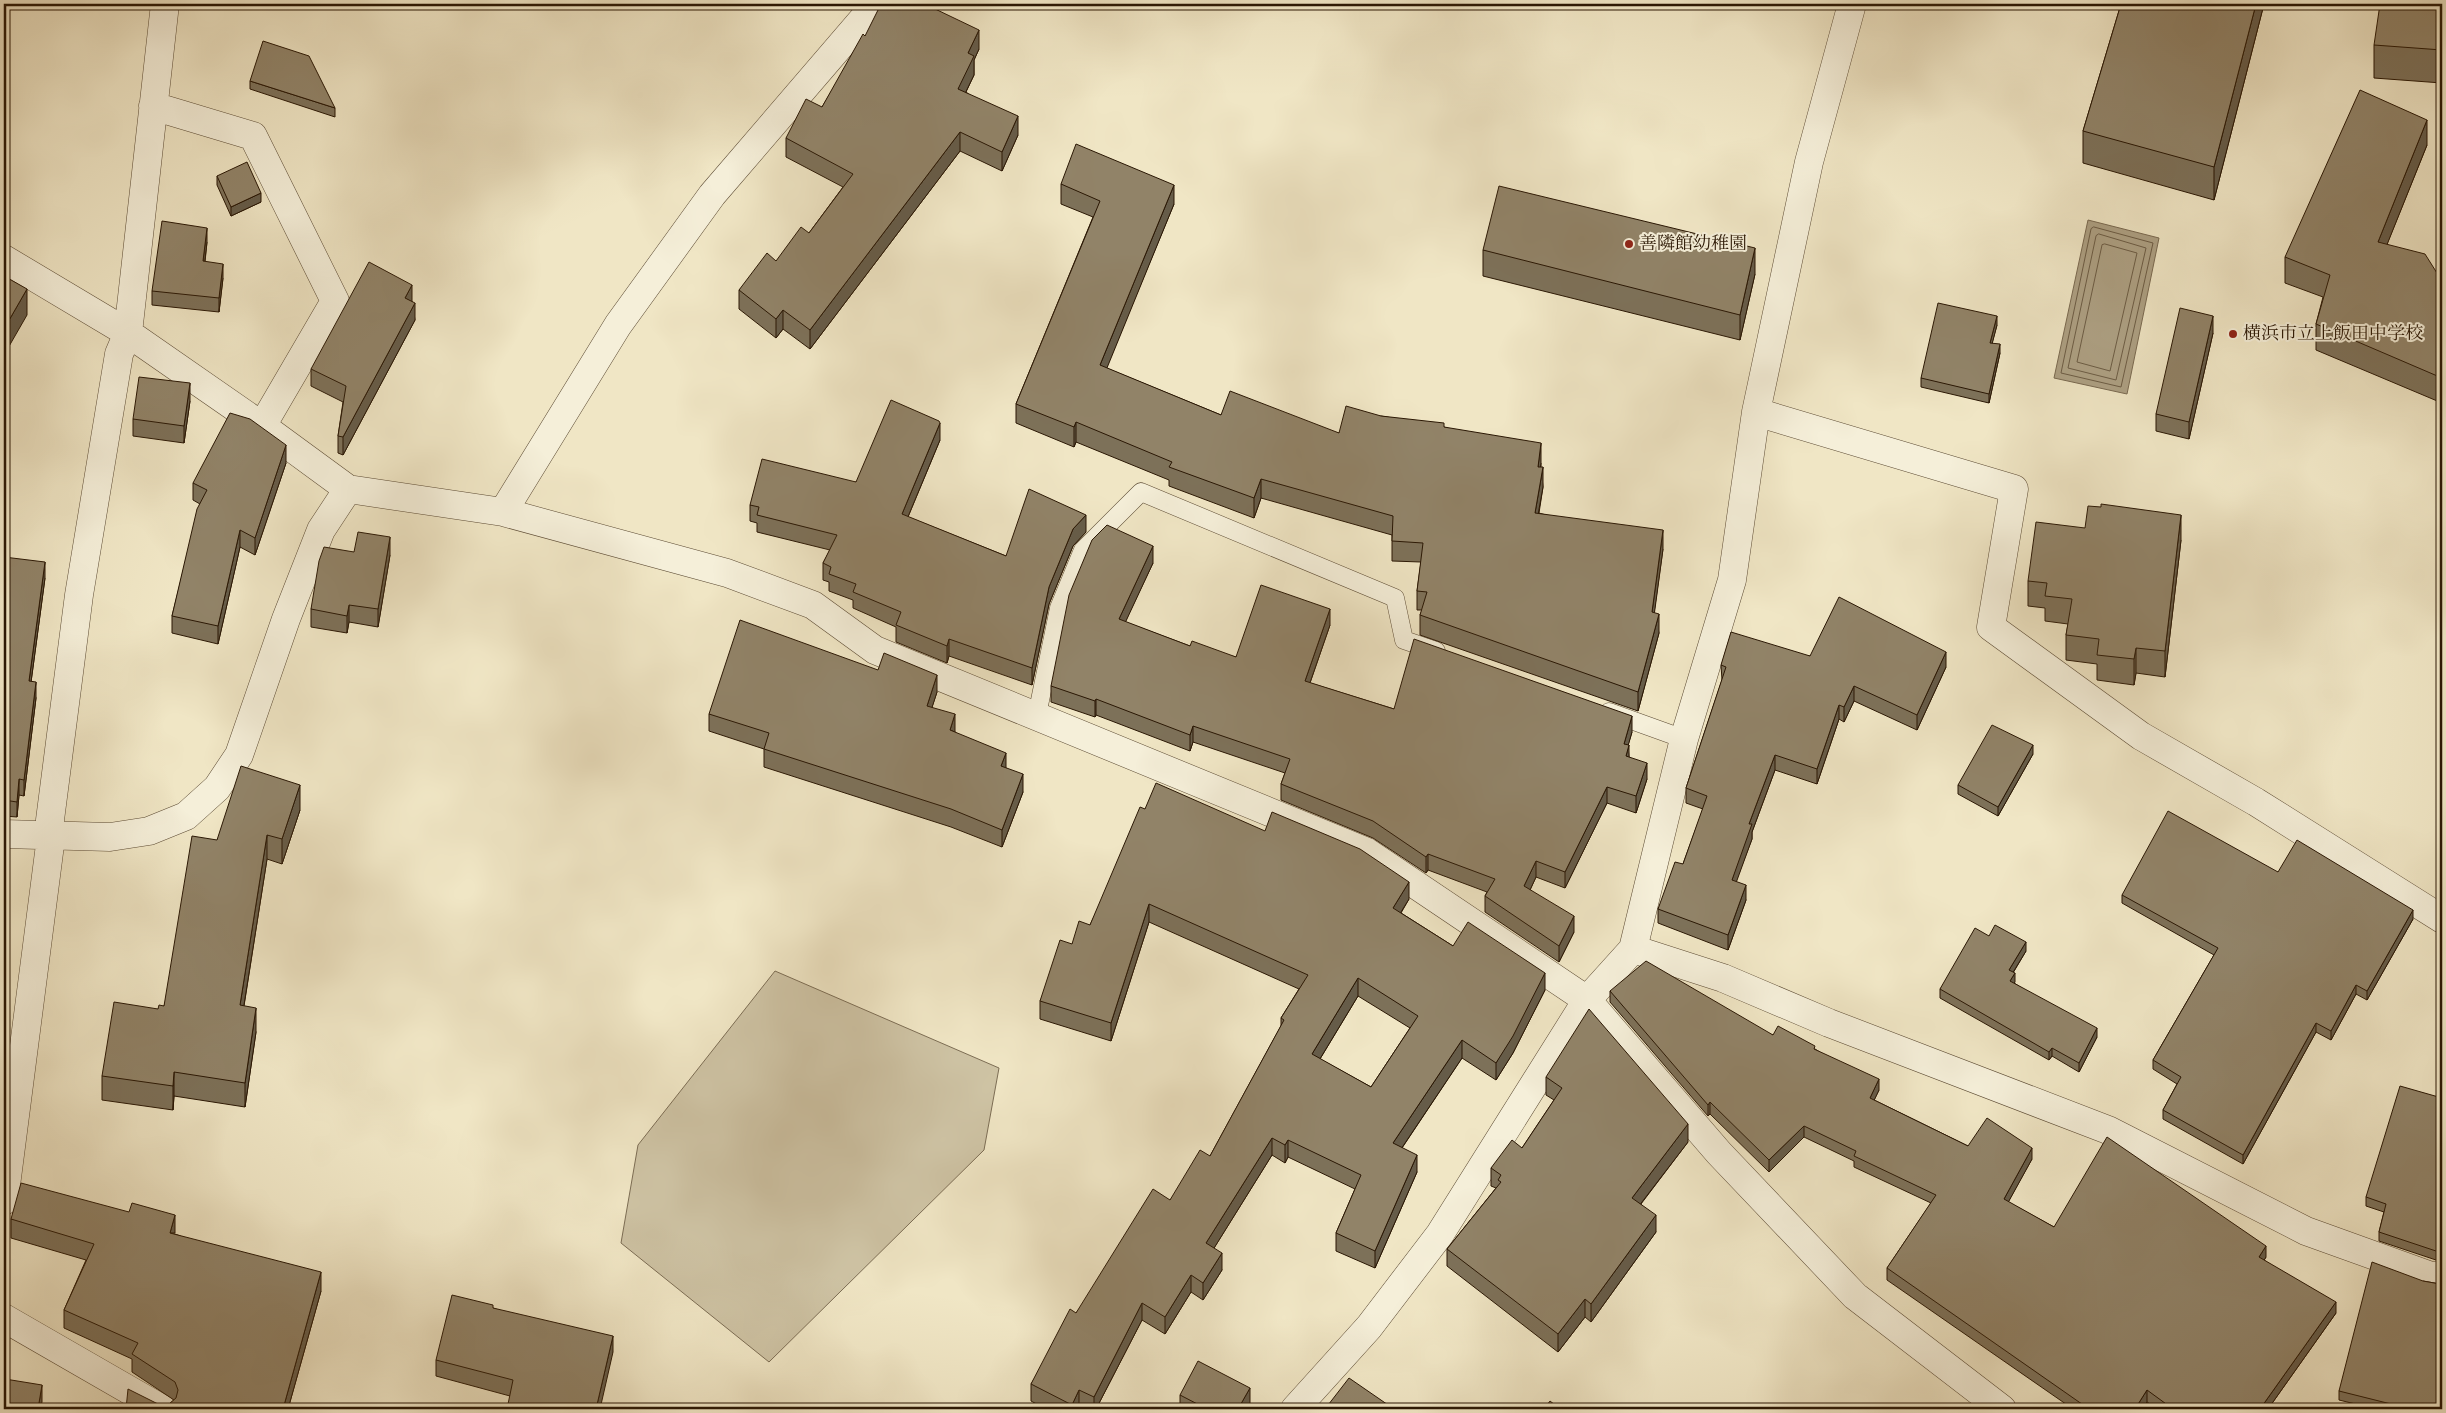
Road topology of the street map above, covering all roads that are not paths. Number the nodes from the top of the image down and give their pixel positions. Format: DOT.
graph roads {
  1 [pos="165,4"];
  2 [pos="876,4"];
  3 [pos="1852,4"];
  4 [pos="153,106"];
  5 [pos="4,259"];
  6 [pos="128,333"];
  7 [pos="1756,412"];
  8 [pos="262,426"];
  9 [pos="348,489"];
  10 [pos="503,512"];
  11 [pos="1451,656"];
  12 [pos="1591,706"];
  13 [pos="1036,715"];
  14 [pos="1684,739"];
  15 [pos="4,834"];
  16 [pos="51,837"];
  17 [pos="2442,919"];
  18 [pos="1633,948"];
  19 [pos="1587,1000"];
  20 [pos="4,1201"];
  21 [pos="2442,1277"];
  22 [pos="4,1318"];
  23 [pos="162,1409"];
  24 [pos="1295,1409"];
  25 [pos="2002,1409"];
  1 -- 4 [label="street"];
  2 -- 10 [label="street"];
  3 -- 7 [label="street"];
  4 -- 6 [label="street"];
  4 -- 8 [label="street"];
  5 -- 6 [label="street"];
  6 -- 8 [label="street"];
  6 -- 16 [label="street"];
  7 -- 14 [label="street"];
  7 -- 17 [label="street"];
  8 -- 9 [label="street"];
  9 -- 10 [label="street"];
  9 -- 16 [label="street"];
  10 -- 13 [label="street"];
  11 -- 13 [label="lane"];
  12 -- 14 [label="lane"];
  13 -- 19 [label="street"];
  14 -- 18 [label="street"];
  15 -- 16 [label="street"];
  16 -- 20 [label="street"];
  18 -- 19 [label="street"];
  18 -- 21 [label="street"];
  19 -- 24 [label="street"];
  19 -- 25 [label="street"];
  22 -- 23 [label="street"];
}
